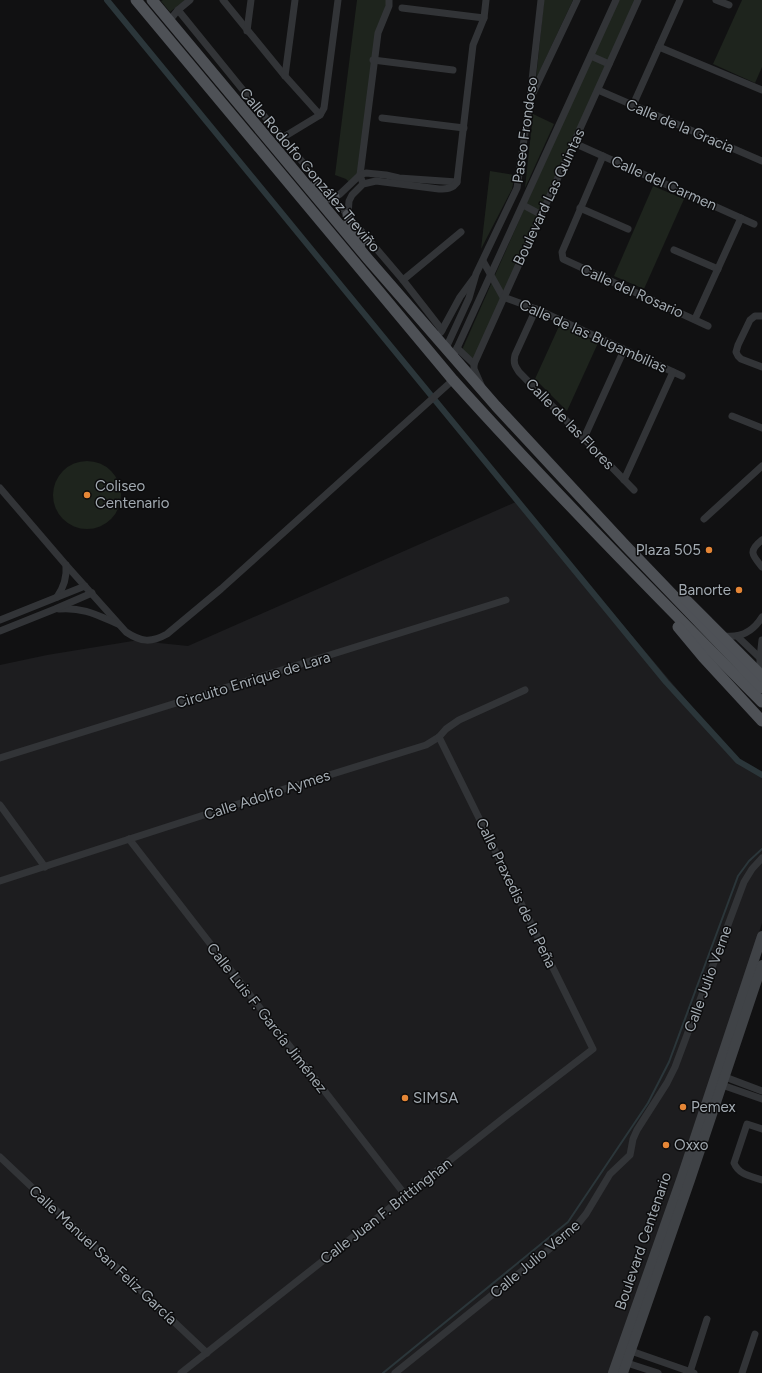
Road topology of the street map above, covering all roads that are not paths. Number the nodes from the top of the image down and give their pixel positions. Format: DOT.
graph roads {
  1 [pos="136,0"];
  2 [pos="152,0"];
  3 [pos="190,0"];
  4 [pos="223,0"];
  5 [pos="251,0"];
  6 [pos="295,0"];
  7 [pos="338,0"];
  8 [pos="390,0"];
  9 [pos="486,0"];
  10 [pos="541,0"];
  11 [pos="577,0"];
  12 [pos="616,0"];
  13 [pos="638,0"];
  14 [pos="680,0"];
  15 [pos="716,0"];
  16 [pos="729,6"];
  17 [pos="402,8"];
  18 [pos="178,10"];
  19 [pos="484,18"];
  20 [pos="169,21"];
  21 [pos="247,31"];
  22 [pos="659,46"];
  23 [pos="591,56"];
  24 [pos="374,60"];
  25 [pos="609,64"];
  26 [pos="453,70"];
  27 [pos="285,76"];
  28 [pos="598,90"];
  29 [pos="762,90"];
  30 [pos="530,98"];
  31 [pos="633,105"];
  32 [pos="320,115"];
  33 [pos="382,118"];
  34 [pos="464,128"];
  35 [pos="282,138"];
  36 [pos="574,143"];
  37 [pos="603,156"];
  38 [pos="762,161"];
  39 [pos="360,175"];
  40 [pos="304,181"];
  41 [pos="457,182"];
  42 [pos="362,184"];
  43 [pos="334,197"];
  44 [pos="523,205"];
  45 [pos="580,208"];
  46 [pos="540,214"];
  47 [pos="348,215"];
  48 [pos="741,218"];
  49 [pos="754,224"];
  50 [pos="628,229"];
  51 [pos="461,232"];
  52 [pos="674,250"];
  53 [pos="368,259"];
  54 [pos="483,261"];
  55 [pos="718,269"];
  56 [pos="476,274"];
  57 [pos="490,275"];
  58 [pos="403,280"];
  59 [pos="503,297"];
  60 [pos="455,305"];
  61 [pos="464,309"];
  62 [pos="536,309"];
  63 [pos="762,316"];
  64 [pos="448,318"];
  65 [pos="695,319"];
  66 [pos="458,322"];
  67 [pos="708,326"];
  68 [pos="440,334"];
  69 [pos="446,348"];
  70 [pos="624,350"];
  71 [pos="455,352"];
  72 [pos="474,364"];
  73 [pos="762,367"];
  74 [pos="673,372"];
  75 [pos="682,376"];
  76 [pos="453,380"];
  77 [pos="486,395"];
  78 [pos="732,416"];
  79 [pos="762,428"];
  80 [pos="584,438"];
  81 [pos="762,466"];
  82 [pos="624,480"];
  83 [pos="0,488"];
  84 [pos="634,490"];
  85 [pos="704,518"];
  86 [pos="762,540"];
  87 [pos="633,553"];
  88 [pos="66,565"];
  89 [pos="762,567"];
  90 [pos="85,586"];
  91 [pos="92,593"];
  92 [pos="56,597"];
  93 [pos="506,600"];
  94 [pos="665,606"];
  95 [pos="55,609"];
  96 [pos="762,617"];
  97 [pos="0,620"];
  98 [pos="120,625"];
  99 [pos="0,631"];
  100 [pos="724,636"];
  101 [pos="738,637"];
  102 [pos="707,640"];
  103 [pos="762,640"];
  104 [pos="760,658"];
  105 [pos="761,675"];
  106 [pos="762,688"];
  107 [pos="526,690"];
  108 [pos="762,702"];
  109 [pos="762,721"];
  110 [pos="439,737"];
  111 [pos="0,758"];
  112 [pos="0,805"];
  113 [pos="129,839"];
  114 [pos="762,858"];
  115 [pos="45,867"];
  116 [pos="0,881"];
  117 [pos="762,936"];
  118 [pos="762,965"];
  119 [pos="751,969"];
  120 [pos="747,1009"];
  121 [pos="730,1032"];
  122 [pos="593,1049"];
  123 [pos="723,1081"];
  124 [pos="762,1091"];
  125 [pos="762,1099"];
  126 [pos="762,1129"];
  127 [pos="0,1157"];
  128 [pos="762,1180"];
  129 [pos="406,1196"];
  130 [pos="646,1292"];
  131 [pos="633,1317"];
  132 [pos="707,1319"];
  133 [pos="755,1334"];
  134 [pos="630,1351"];
  135 [pos="207,1353"];
  136 [pos="627,1362"];
  137 [pos="692,1372"];
  138 [pos="181,1373"];
  139 [pos="395,1373"];
  140 [pos="613,1373"];
  141 [pos="623,1373"];
  142 [pos="658,1373"];
  143 [pos="742,1373"];
  1 -- 76 [label="main road"];
  2 -- 20 [label="main road"];
  3 -- 18 [label="street"];
  4 -- 21 [label="street"];
  5 -- 21 [label="street"];
  6 -- 27 [label="street"];
  7 -- 32 [label="street"];
  8 -- 24 [label="street"];
  9 -- 19 [label="street"];
  10 -- 30 [label="street, Paseo Frondoso"];
  11 -- 30 [label="street"];
  12 -- 23 [label="street, Boulevard Las Quintas"];
  13 -- 25 [label="street, Boulevard Las Quintas"];
  14 -- 22 [label="street"];
  15 -- 16 [label="street"];
  17 -- 19 [label="street"];
  18 -- 20 [label="street"];
  18 -- 35 [label="street, Calle Rodolfo González Treviño"];
  19 -- 34 [label="street"];
  20 -- 40 [label="main road"];
  21 -- 27 [label="street"];
  22 -- 29 [label="street"];
  22 -- 31 [label="street"];
  23 -- 25 [label="street"];
  23 -- 44 [label="street, Boulevard Las Quintas"];
  24 -- 26 [label="street"];
  24 -- 39 [label="street"];
  25 -- 28 [label="street, Boulevard Las Quintas"];
  27 -- 32 [label="street"];
  28 -- 31 [label="street, Calle de la Gracia"];
  28 -- 36 [label="street, Boulevard Las Quintas"];
  30 -- 54 [label="street, Paseo Frondoso"];
  31 -- 38 [label="street, Calle de la Gracia"];
  32 -- 35 [label="street"];
  33 -- 34 [label="street"];
  34 -- 41 [label="street"];
  35 -- 43 [label="street, Calle Rodolfo González Treviño"];
  36 -- 37 [label="street, Calle del Carmen"];
  36 -- 46 [label="street, Boulevard Las Quintas"];
  37 -- 45 [label="street"];
  37 -- 48 [label="street, Calle del Carmen"];
  39 -- 41 [label="street"];
  39 -- 42 [label="street"];
  39 -- 43 [label="street"];
  40 -- 43 [label="main road"];
  40 -- 53 [label="main road"];
  41 -- 42 [label="street"];
  42 -- 47 [label="street"];
  43 -- 47 [label="street, Calle Rodolfo González Treviño"];
  44 -- 46 [label="street"];
  44 -- 57 [label="street, Boulevard Las Quintas"];
  45 -- 50 [label="street"];
  45 -- 65 [label="street, Calle del Rosario"];
  46 -- 59 [label="street, Boulevard Las Quintas"];
  47 -- 53 [label="main road"];
  47 -- 58 [label="street, Calle Rodolfo González Treviño"];
  48 -- 49 [label="street, Calle del Carmen"];
  48 -- 55 [label="street"];
  51 -- 58 [label="street"];
  52 -- 55 [label="street"];
  53 -- 68 [label="main road"];
  54 -- 56 [label="street, Paseo Frondoso"];
  54 -- 57 [label="street"];
  55 -- 65 [label="street"];
  56 -- 60 [label="street, Paseo Frondoso"];
  56 -- 61 [label="street, Paseo Frondoso"];
  57 -- 59 [label="street"];
  57 -- 71 [label="street, Boulevard Las Quintas"];
  58 -- 68 [label="street, Calle Rodolfo González Treviño"];
  59 -- 62 [label="street, Calle de las Bugambilias"];
  59 -- 72 [label="street, Boulevard Las Quintas"];
  60 -- 61 [label="street"];
  60 -- 64 [label="street, Paseo Frondoso"];
  61 -- 66 [label="street, Paseo Frondoso"];
  62 -- 70 [label="street, Calle de las Bugambilias"];
  62 -- 80 [label="street, Calle de las Flores"];
  63 -- 73 [label="street"];
  64 -- 66 [label="street"];
  64 -- 68 [label="street, Paseo Frondoso"];
  65 -- 67 [label="street, Calle del Rosario"];
  66 -- 69 [label="street, Paseo Frondoso"];
  68 -- 69 [label="main road"];
  69 -- 71 [label="main road"];
  70 -- 74 [label="street, Calle de las Bugambilias"];
  70 -- 80 [label="street"];
  71 -- 72 [label="street"];
  71 -- 77 [label="main road"];
  72 -- 77 [label="street"];
  74 -- 75 [label="street, Calle de las Bugambilias"];
  74 -- 82 [label="street"];
  76 -- 94 [label="main road"];
  76 -- 98 [label="street"];
  77 -- 87 [label="main road"];
  78 -- 79 [label="street"];
  80 -- 82 [label="street, Calle de las Flores"];
  81 -- 85 [label="street"];
  82 -- 84 [label="street, Calle de las Flores"];
  83 -- 88 [label="street"];
  86 -- 89 [label="street"];
  87 -- 100 [label="main road"];
  87 -- 102 [label="main road"];
  88 -- 90 [label="street"];
  88 -- 92 [label="street"];
  90 -- 91 [label="street"];
  90 -- 92 [label="street"];
  91 -- 95 [label="street"];
  91 -- 98 [label="street"];
  92 -- 97 [label="street"];
  93 -- 111 [label="street, Circuito Enrique de Lara"];
  94 -- 102 [label="main road"];
  94 -- 109 [label="main road"];
  95 -- 98 [label="street"];
  95 -- 99 [label="street"];
  96 -- 101 [label="street"];
  100 -- 101 [label="street"];
  100 -- 105 [label="main road"];
  101 -- 104 [label="street"];
  102 -- 106 [label="main road"];
  102 -- 108 [label="main road"];
  103 -- 104 [label="street"];
  104 -- 105 [label="street"];
  107 -- 110 [label="street, Calle Adolfo Aymes"];
  110 -- 113 [label="street, Calle Adolfo Aymes"];
  110 -- 122 [label="street, Calle Praxedis de la Peña"];
  112 -- 115 [label="street"];
  113 -- 115 [label="street, Calle Adolfo Aymes"];
  113 -- 129 [label="street, Calle Luis F. García Jiménez"];
  114 -- 139 [label="street, Calle Julio Verne"];
  115 -- 116 [label="street, Calle Adolfo Aymes"];
  117 -- 119 [label="main road, Boulevard Centenario"];
  118 -- 120 [label="main road, Boulevard Centenario"];
  119 -- 120 [label="main road"];
  119 -- 121 [label="main road, Boulevard Centenario"];
  120 -- 123 [label="main road, Boulevard Centenario"];
  121 -- 123 [label="main road"];
  121 -- 130 [label="main road, Boulevard Centenario"];
  122 -- 129 [label="street, Calle Juan F. Brittinghan"];
  123 -- 124 [label="street"];
  123 -- 125 [label="street"];
  123 -- 130 [label="main road, Boulevard Centenario"];
  126 -- 128 [label="street"];
  127 -- 135 [label="street, Calle Manuel San Feliz García"];
  129 -- 135 [label="street, Calle Juan F. Brittinghan"];
  130 -- 131 [label="main road, Boulevard Centenario"];
  130 -- 134 [label="main road, Boulevard Centenario"];
  131 -- 136 [label="main road"];
  131 -- 140 [label="main road, Boulevard Centenario"];
  132 -- 137 [label="street"];
  133 -- 143 [label="street"];
  134 -- 136 [label="main road, Boulevard Centenario"];
  134 -- 137 [label="street"];
  135 -- 138 [label="street, Calle Juan F. Brittinghan"];
  136 -- 141 [label="main road, Boulevard Centenario"];
  136 -- 142 [label="street"];
}
